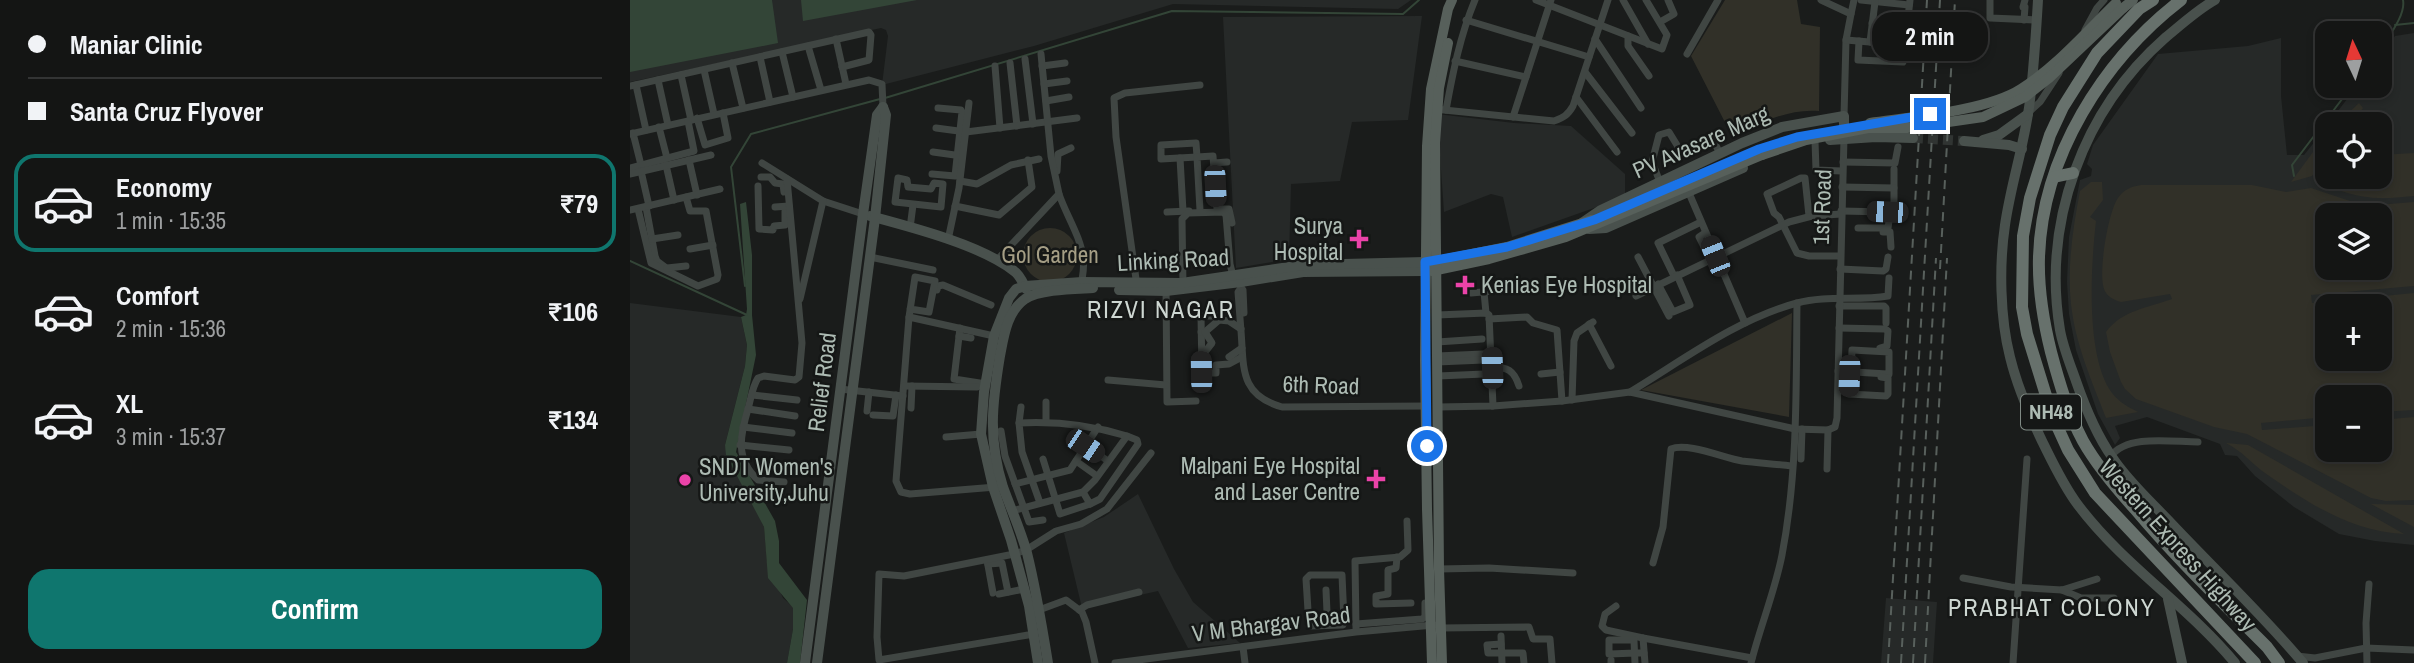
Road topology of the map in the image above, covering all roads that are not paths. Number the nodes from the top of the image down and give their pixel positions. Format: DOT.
graph roads {
  1 [pos="1452,0"];
  2 [pos="1459,0"];
  3 [pos="1475,0"];
  4 [pos="1536,0"];
  5 [pos="1608,0"];
  6 [pos="1623,0"];
  7 [pos="1646,0"];
  8 [pos="1668,0"];
  9 [pos="1718,0"];
  10 [pos="1821,0"];
  11 [pos="1854,0"];
  12 [pos="1862,0"];
  13 [pos="1990,0"];
  14 [pos="2025,0"];
  15 [pos="2038,0"];
  16 [pos="2133,0"];
  17 [pos="2152,0"];
  18 [pos="2181,0"];
  19 [pos="2215,0"];
  20 [pos="1875,2"];
  21 [pos="1550,3"];
  22 [pos="1909,3"];
  23 [pos="2115,3"];
  24 [pos="1851,14"];
  25 [pos="1466,20"];
  26 [pos="2024,20"];
  27 [pos="2037,20"];
  28 [pos="1661,22"];
  29 [pos="1872,23"];
  30 [pos="1893,25"];
  31 [pos="1599,26"];
  32 [pos="1446,35"];
  33 [pos="1628,36"];
  34 [pos="836,39"];
  35 [pos="1595,39"];
  36 [pos="1846,40"];
  37 [pos="1538,41"];
  38 [pos="1858,41"];
  39 [pos="1870,42"];
  40 [pos="1648,44"];
  41 [pos="1905,45"];
  42 [pos="808,46"];
  43 [pos="782,52"];
  44 [pos="1041,54"];
  45 [pos="1687,54"];
  46 [pos="760,57"];
  47 [pos="1589,57"];
  48 [pos="1025,59"];
  49 [pos="1455,61"];
  50 [pos="732,63"];
  51 [pos="1010,63"];
  52 [pos="1065,63"];
  53 [pos="995,66"];
  54 [pos="1042,66"];
  55 [pos="842,67"];
  56 [pos="704,69"];
  57 [pos="1585,72"];
  58 [pos="681,75"];
  59 [pos="1649,76"];
  60 [pos="1526,77"];
  61 [pos="658,80"];
  62 [pos="1068,80"];
  63 [pos="846,84"];
  64 [pos="1044,84"];
  65 [pos="1200,85"];
  66 [pos="633,86"];
  67 [pos="821,90"];
  68 [pos="793,97"];
  69 [pos="1069,97"];
  70 [pos="1576,97"];
  71 [pos="1046,101"];
  72 [pos="770,102"];
  73 [pos="969,103"];
  74 [pos="883,106"];
  75 [pos="743,108"];
  76 [pos="939,108"];
  77 [pos="1641,108"];
  78 [pos="1437,109"];
  79 [pos="718,113"];
  80 [pos="2028,114"];
  81 [pos="1844,116"];
  82 [pos="1513,117"];
  83 [pos="1077,118"];
  84 [pos="692,120"];
  85 [pos="1049,123"];
  86 [pos="1032,124"];
  87 [pos="668,125"];
  88 [pos="1017,126"];
  89 [pos="659,127"];
  90 [pos="936,128"];
  91 [pos="1000,128"];
  92 [pos="646,130"];
  93 [pos="963,131"];
  94 [pos="632,133"];
  95 [pos="1632,133"];
  96 [pos="1910,133"];
  97 [pos="1844,138"];
  98 [pos="1815,141"];
  99 [pos="1964,141"];
  100 [pos="1979,142"];
  101 [pos="1898,147"];
  102 [pos="877,148"];
  103 [pos="1071,148"];
  104 [pos="2022,149"];
  105 [pos="933,152"];
  106 [pos="1617,152"];
  107 [pos="1760,152"];
  108 [pos="1720,153"];
  109 [pos="711,155"];
  110 [pos="960,156"];
  111 [pos="1197,157"];
  112 [pos="1180,158"];
  113 [pos="1039,159"];
  114 [pos="690,160"];
  115 [pos="666,162"];
  116 [pos="1027,162"];
  117 [pos="1227,162"];
  118 [pos="1843,162"];
  119 [pos="762,163"];
  120 [pos="1214,163"];
  121 [pos="630,167"];
  122 [pos="641,168"];
  123 [pos="1894,169"];
  124 [pos="1843,171"];
  125 [pos="2073,173"];
  126 [pos="630,174"];
  127 [pos="932,174"];
  128 [pos="761,177"];
  129 [pos="1056,177"];
  130 [pos="2054,177"];
  131 [pos="787,179"];
  132 [pos="960,181"];
  133 [pos="1660,182"];
  134 [pos="758,187"];
  135 [pos="1842,187"];
  136 [pos="1894,188"];
  137 [pos="720,189"];
  138 [pos="1689,193"];
  139 [pos="1059,194"];
  140 [pos="697,195"];
  141 [pos="687,197"];
  142 [pos="674,200"];
  143 [pos="823,201"];
  144 [pos="955,204"];
  145 [pos="913,205"];
  146 [pos="787,206"];
  147 [pos="775,207"];
  148 [pos="974,207"];
  149 [pos="641,208"];
  150 [pos="1857,208"];
  151 [pos="1217,209"];
  152 [pos="1200,210"];
  153 [pos="1183,211"];
  154 [pos="1167,212"];
  155 [pos="1841,212"];
  156 [pos="863,214"];
  157 [pos="1809,216"];
  158 [pos="875,218"];
  159 [pos="1701,222"];
  160 [pos="1585,224"];
  161 [pos="1782,225"];
  162 [pos="910,228"];
  163 [pos="1858,228"];
  164 [pos="1840,230"];
  165 [pos="678,235"];
  166 [pos="652,239"];
  167 [pos="948,240"];
  168 [pos="1654,244"];
  169 [pos="713,245"];
  170 [pos="1891,247"];
  171 [pos="690,249"];
  172 [pos="1711,255"];
  173 [pos="1840,256"];
  174 [pos="870,257"];
  175 [pos="1638,257"];
  176 [pos="1888,257"];
  177 [pos="997,260"];
  178 [pos="686,266"];
  179 [pos="1430,266"];
  180 [pos="667,268"];
  181 [pos="1650,269"];
  182 [pos="933,270"];
  183 [pos="1840,270"];
  184 [pos="1674,278"];
  185 [pos="1889,278"];
  186 [pos="1238,281"];
  187 [pos="702,285"];
  188 [pos="1081,285"];
  189 [pos="1183,286"];
  190 [pos="1658,286"];
  191 [pos="1137,287"];
  192 [pos="1166,287"];
  193 [pos="1027,291"];
  194 [pos="1484,292"];
  195 [pos="1494,292"];
  196 [pos="1471,293"];
  197 [pos="1636,296"];
  198 [pos="1839,297"];
  199 [pos="1797,303"];
  200 [pos="991,305"];
  201 [pos="798,306"];
  202 [pos="1839,306"];
  203 [pos="909,313"];
  204 [pos="1437,315"];
  205 [pos="1488,316"];
  206 [pos="1669,316"];
  207 [pos="925,317"];
  208 [pos="1219,320"];
  209 [pos="1745,323"];
  210 [pos="1886,323"];
  211 [pos="1839,328"];
  212 [pos="1239,330"];
  213 [pos="959,332"];
  214 [pos="1203,332"];
  215 [pos="994,336"];
  216 [pos="1482,337"];
  217 [pos="1437,340"];
  218 [pos="1838,346"];
  219 [pos="1242,348"];
  220 [pos="1203,352"];
  221 [pos="1229,356"];
  222 [pos="1242,357"];
  223 [pos="1483,357"];
  224 [pos="1437,359"];
  225 [pos="1216,365"];
  226 [pos="1611,366"];
  227 [pos="1492,368"];
  228 [pos="1560,372"];
  229 [pos="1484,373"];
  230 [pos="1838,373"];
  231 [pos="1541,374"];
  232 [pos="1850,374"];
  233 [pos="1438,376"];
  234 [pos="1108,380"];
  235 [pos="985,385"];
  236 [pos="1166,385"];
  237 [pos="1519,386"];
  238 [pos="840,389"];
  239 [pos="852,390"];
  240 [pos="905,390"];
  241 [pos="869,392"];
  242 [pos="1630,392"];
  243 [pos="752,395"];
  244 [pos="797,400"];
  245 [pos="1572,400"];
  246 [pos="1196,401"];
  247 [pos="1562,401"];
  248 [pos="1046,402"];
  249 [pos="1426,406"];
  250 [pos="1493,406"];
  251 [pos="1021,407"];
  252 [pos="1438,407"];
  253 [pos="911,408"];
  254 [pos="748,410"];
  255 [pos="795,416"];
  256 [pos="1046,422"];
  257 [pos="1056,422"];
  258 [pos="1019,426"];
  259 [pos="743,427"];
  260 [pos="1098,427"];
  261 [pos="1799,429"];
  262 [pos="1829,430"];
  263 [pos="1055,432"];
  264 [pos="792,433"];
  265 [pos="981,434"];
  266 [pos="1127,436"];
  267 [pos="946,437"];
  268 [pos="2198,442"];
  269 [pos="740,444"];
  270 [pos="1085,446"];
  271 [pos="789,450"];
  272 [pos="1021,452"];
  273 [pos="1113,453"];
  274 [pos="1151,453"];
  275 [pos="2111,456"];
  276 [pos="1001,458"];
  277 [pos="1043,459"];
  278 [pos="1801,459"];
  279 [pos="2027,460"];
  280 [pos="1076,461"];
  281 [pos="1108,461"];
  282 [pos="1127,462"];
  283 [pos="1792,466"];
  284 [pos="1827,469"];
  285 [pos="1048,476"];
  286 [pos="1097,476"];
  287 [pos="1031,480"];
  288 [pos="784,482"];
  289 [pos="1015,484"];
  290 [pos="998,486"];
  291 [pos="1083,492"];
  292 [pos="1055,499"];
  293 [pos="1040,503"];
  294 [pos="1090,504"];
  295 [pos="1024,508"];
  296 [pos="1012,511"];
  297 [pos="1043,520"];
  298 [pos="1407,522"];
  299 [pos="1424,523"];
  300 [pos="1026,550"];
  301 [pos="1014,554"];
  302 [pos="1396,557"];
  303 [pos="987,562"];
  304 [pos="1653,562"];
  305 [pos="1439,569"];
  306 [pos="1573,573"];
  307 [pos="1964,578"];
  308 [pos="2098,579"];
  309 [pos="2370,584"];
  310 [pos="2019,588"];
  311 [pos="1024,589"];
  312 [pos="1326,590"];
  313 [pos="2062,590"];
  314 [pos="1008,592"];
  315 [pos="1139,592"];
  316 [pos="2114,598"];
  317 [pos="2168,598"];
  318 [pos="1412,603"];
  319 [pos="1616,606"];
  320 [pos="1079,610"];
  321 [pos="1037,618"];
  322 [pos="1328,619"];
  323 [pos="1435,620"];
  324 [pos="1356,629"];
  325 [pos="1034,634"];
  326 [pos="1329,636"];
  327 [pos="1643,638"];
  328 [pos="1243,647"];
  329 [pos="2366,648"];
  330 [pos="2414,650"];
  331 [pos="1502,653"];
  332 [pos="1644,653"];
  333 [pos="2300,659"];
  334 [pos="1752,660"];
  335 [pos="1144,661"];
  336 [pos="2254,662"];
  337 [pos="805,663"];
  338 [pos="817,663"];
  339 [pos="1038,663"];
  340 [pos="1048,663"];
  341 [pos="1095,663"];
  342 [pos="1115,663"];
  343 [pos="1245,663"];
  344 [pos="1432,663"];
  345 [pos="1442,663"];
  346 [pos="1502,663"];
  347 [pos="1524,663"];
  348 [pos="1552,663"];
  349 [pos="1635,663"];
  350 [pos="1644,663"];
  351 [pos="2013,663"];
  352 [pos="2182,663"];
  353 [pos="2235,663"];
  354 [pos="2279,663"];
  355 [pos="2367,663"];
  1 -- 32 [label="main road"];
  2 -- 32 [label="main road"];
  3 -- 25 [label="street"];
  4 -- 21 [label="street"];
  5 -- 31 [label="street"];
  6 -- 40 [label="street"];
  7 -- 28 [label="street"];
  8 -- 28 [label="street"];
  9 -- 45 [label="street"];
  10 -- 24 [label="street"];
  11 -- 24 [label="street, 1st Road"];
  12 -- 20 [label="street"];
  13 -- 26 [label="street"];
  14 -- 26 [label="street"];
  15 -- 27 [label="street"];
  16 -- 23 [label="main road"];
  17 -- 336 [label="highway, Western Express Highway / NH48"];
  18 -- 130 [label="highway, Western Express Highway / NH48"];
  19 -- 125 [label="street"];
  20 -- 22 [label="street"];
  20 -- 29 [label="street"];
  21 -- 31 [label="street"];
  21 -- 37 [label="street"];
  22 -- 41 [label="street"];
  23 -- 80 [label="street"];
  23 -- 96 [label="main road, bridge"];
  23 -- 107 [label="main road, bridge"];
  24 -- 36 [label="street, 1st Road"];
  25 -- 37 [label="street"];
  25 -- 49 [label="street"];
  26 -- 27 [label="street"];
  27 -- 80 [label="street"];
  28 -- 40 [label="street"];
  29 -- 30 [label="street"];
  29 -- 39 [label="street"];
  31 -- 33 [label="street"];
  31 -- 35 [label="street"];
  32 -- 78 [label="main road"];
  33 -- 40 [label="street"];
  33 -- 59 [label="street"];
  34 -- 42 [label="street"];
  34 -- 55 [label="street"];
  34 -- 55 [label="street"];
  35 -- 47 [label="street"];
  35 -- 77 [label="street"];
  36 -- 38 [label="street"];
  36 -- 81 [label="street, 1st Road"];
  37 -- 47 [label="street"];
  37 -- 60 [label="street"];
  38 -- 39 [label="street"];
  38 -- 41 [label="street"];
  39 -- 41 [label="street"];
  42 -- 43 [label="street"];
  42 -- 67 [label="street"];
  43 -- 46 [label="street"];
  43 -- 68 [label="street"];
  44 -- 54 [label="street"];
  46 -- 50 [label="street"];
  46 -- 72 [label="street"];
  47 -- 57 [label="street"];
  48 -- 86 [label="street"];
  49 -- 60 [label="street"];
  49 -- 78 [label="street"];
  50 -- 56 [label="street"];
  50 -- 75 [label="street"];
  51 -- 88 [label="street"];
  52 -- 54 [label="street"];
  53 -- 91 [label="street"];
  54 -- 64 [label="street"];
  55 -- 63 [label="street"];
  56 -- 58 [label="street"];
  56 -- 79 [label="street"];
  57 -- 70 [label="street"];
  57 -- 95 [label="street"];
  58 -- 61 [label="street"];
  58 -- 84 [label="street"];
  60 -- 82 [label="street"];
  61 -- 66 [label="street"];
  61 -- 87 [label="street"];
  62 -- 64 [label="street"];
  63 -- 67 [label="street"];
  63 -- 74 [label="street"];
  64 -- 71 [label="street"];
  65 -- 191 [label="street"];
  66 -- 92 [label="street"];
  67 -- 68 [label="street"];
  68 -- 72 [label="street"];
  69 -- 71 [label="street"];
  70 -- 82 [label="street"];
  70 -- 106 [label="street"];
  71 -- 85 [label="street"];
  72 -- 75 [label="street"];
  73 -- 93 [label="street"];
  74 -- 102 [label="street"];
  75 -- 79 [label="street"];
  76 -- 93 [label="street"];
  78 -- 82 [label="street"];
  78 -- 179 [label="main road"];
  79 -- 84 [label="street"];
  79 -- 84 [label="street"];
  80 -- 100 [label="street"];
  80 -- 104 [label="street"];
  81 -- 97 [label="street, 1st Road"];
  81 -- 108 [label="street, PV Avasare Marg"];
  83 -- 85 [label="street"];
  84 -- 87 [label="street"];
  84 -- 115 [label="street"];
  85 -- 86 [label="street"];
  85 -- 129 [label="street"];
  86 -- 88 [label="street"];
  87 -- 89 [label="street"];
  88 -- 91 [label="street"];
  89 -- 92 [label="street"];
  89 -- 115 [label="street"];
  90 -- 93 [label="street"];
  91 -- 93 [label="street"];
  92 -- 94 [label="street"];
  93 -- 110 [label="street"];
  94 -- 122 [label="street"];
  96 -- 97 [label="street"];
  96 -- 107 [label="main road, bridge"];
  97 -- 98 [label="street"];
  97 -- 118 [label="street, 1st Road"];
  98 -- 124 [label="street"];
  98 -- 138 [label="street"];
  99 -- 100 [label="street"];
  100 -- 104 [label="street"];
  101 -- 118 [label="street"];
  102 -- 156 [label="street, Relief Road"];
  102 -- 158 [label="street, Relief Road"];
  103 -- 129 [label="street"];
  104 -- 317 [label="street"];
  105 -- 110 [label="street"];
  107 -- 160 [label="main road"];
  108 -- 133 [label="street, PV Avasare Marg"];
  108 -- 133 [label="street"];
  109 -- 114 [label="street"];
  110 -- 127 [label="street"];
  110 -- 132 [label="street"];
  111 -- 112 [label="street"];
  111 -- 112 [label="street"];
  111 -- 120 [label="street"];
  111 -- 152 [label="street"];
  112 -- 153 [label="street"];
  113 -- 116 [label="street"];
  114 -- 115 [label="street"];
  114 -- 140 [label="street"];
  115 -- 122 [label="street"];
  115 -- 142 [label="street"];
  116 -- 132 [label="street"];
  116 -- 144 [label="street"];
  117 -- 120 [label="street"];
  118 -- 124 [label="street, 1st Road"];
  119 -- 131 [label="street"];
  120 -- 151 [label="street"];
  121 -- 122 [label="street"];
  122 -- 126 [label="street"];
  122 -- 149 [label="street"];
  123 -- 136 [label="street"];
  124 -- 135 [label="street, 1st Road"];
  125 -- 130 [label="highway"];
  125 -- 275 [label="street"];
  128 -- 146 [label="street"];
  129 -- 139 [label="street"];
  130 -- 354 [label="highway, Western Express Highway / NH48"];
  131 -- 143 [label="street"];
  131 -- 146 [label="street"];
  132 -- 144 [label="street"];
  133 -- 160 [label="street, PV Avasare Marg"];
  134 -- 146 [label="street"];
  135 -- 136 [label="street"];
  135 -- 155 [label="street, 1st Road"];
  136 -- 150 [label="street"];
  137 -- 140 [label="street"];
  138 -- 159 [label="street"];
  138 -- 160 [label="street"];
  139 -- 177 [label="street"];
  139 -- 188 [label="street"];
  140 -- 141 [label="street"];
  141 -- 142 [label="street"];
  141 -- 169 [label="street"];
  142 -- 149 [label="street"];
  143 -- 156 [label="street"];
  143 -- 201 [label="street"];
  144 -- 148 [label="street"];
  144 -- 167 [label="street"];
  145 -- 145 [label="street"];
  145 -- 162 [label="street"];
  146 -- 147 [label="street"];
  146 -- 201 [label="street"];
  149 -- 166 [label="street"];
  149 -- 187 [label="street"];
  151 -- 152 [label="street"];
  151 -- 186 [label="street"];
  152 -- 153 [label="street"];
  153 -- 154 [label="street"];
  155 -- 157 [label="street"];
  155 -- 163 [label="street"];
  155 -- 164 [label="street, 1st Road"];
  156 -- 158 [label="street"];
  156 -- 238 [label="street, Relief Road"];
  157 -- 161 [label="street"];
  157 -- 161 [label="street"];
  158 -- 162 [label="street"];
  158 -- 174 [label="street, Relief Road"];
  159 -- 172 [label="street"];
  159 -- 184 [label="street"];
  160 -- 179 [label="main road"];
  161 -- 172 [label="street"];
  161 -- 173 [label="street"];
  162 -- 167 [label="street"];
  164 -- 170 [label="street"];
  164 -- 173 [label="street, 1st Road"];
  165 -- 166 [label="street"];
  166 -- 180 [label="street"];
  167 -- 177 [label="street"];
  168 -- 184 [label="street"];
  169 -- 171 [label="street"];
  169 -- 187 [label="street"];
  172 -- 184 [label="street"];
  172 -- 209 [label="street"];
  173 -- 183 [label="street, 1st Road"];
  174 -- 182 [label="street"];
  174 -- 239 [label="street, Relief Road"];
  175 -- 190 [label="street"];
  176 -- 183 [label="street"];
  177 -- 193 [label="street"];
  178 -- 180 [label="street"];
  179 -- 186 [label="street, Linking Road"];
  179 -- 204 [label="main road"];
  179 -- 249 [label="main road"];
  180 -- 187 [label="street"];
  181 -- 190 [label="street"];
  183 -- 198 [label="street, 1st Road"];
  184 -- 190 [label="street"];
  184 -- 190 [label="street"];
  185 -- 198 [label="street"];
  186 -- 189 [label="street, Linking Road"];
  186 -- 189 [label="street"];
  186 -- 212 [label="street, 6th Road"];
  188 -- 191 [label="street, Linking Road"];
  188 -- 193 [label="street, Linking Road"];
  189 -- 192 [label="street, Linking Road"];
  190 -- 197 [label="street"];
  190 -- 206 [label="street"];
  191 -- 192 [label="street, Linking Road"];
  192 -- 236 [label="street"];
  193 -- 215 [label="street"];
  193 -- 276 [label="street"];
  194 -- 195 [label="street"];
  194 -- 196 [label="street"];
  194 -- 205 [label="street"];
  198 -- 199 [label="street"];
  198 -- 202 [label="street, 1st Road"];
  199 -- 209 [label="street"];
  199 -- 261 [label="street"];
  200 -- 207 [label="street"];
  201 -- 243 [label="street"];
  202 -- 210 [label="street"];
  202 -- 211 [label="street, 1st Road"];
  203 -- 207 [label="street"];
  203 -- 207 [label="street"];
  203 -- 240 [label="street"];
  204 -- 205 [label="street"];
  204 -- 217 [label="main road"];
  205 -- 227 [label="street"];
  205 -- 228 [label="street"];
  207 -- 213 [label="street"];
  208 -- 212 [label="street"];
  208 -- 214 [label="street"];
  208 -- 214 [label="street"];
  209 -- 242 [label="street"];
  211 -- 218 [label="street, 1st Road"];
  211 -- 218 [label="street"];
  212 -- 219 [label="street, 6th Road"];
  213 -- 215 [label="street"];
  213 -- 235 [label="street"];
  214 -- 220 [label="street"];
  215 -- 235 [label="street"];
  216 -- 217 [label="street"];
  217 -- 224 [label="main road"];
  218 -- 230 [label="street, 1st Road"];
  219 -- 221 [label="street"];
  219 -- 222 [label="street, 6th Road"];
  220 -- 225 [label="street"];
  220 -- 225 [label="street"];
  222 -- 225 [label="street"];
  222 -- 249 [label="street, 6th Road"];
  223 -- 224 [label="street"];
  224 -- 233 [label="main road"];
  226 -- 245 [label="street"];
  227 -- 237 [label="street"];
  227 -- 250 [label="street"];
  228 -- 231 [label="street"];
  228 -- 247 [label="street"];
  229 -- 233 [label="street"];
  230 -- 232 [label="street"];
  230 -- 262 [label="street, 1st Road"];
  232 -- 232 [label="street"];
  232 -- 232 [label="street"];
  233 -- 252 [label="main road"];
  234 -- 236 [label="street"];
  235 -- 240 [label="street"];
  235 -- 265 [label="street"];
  236 -- 246 [label="street"];
  238 -- 239 [label="street"];
  238 -- 337 [label="street, Relief Road"];
  239 -- 241 [label="street"];
  239 -- 338 [label="street, Relief Road"];
  240 -- 241 [label="street"];
  240 -- 241 [label="street"];
  240 -- 253 [label="street"];
  240 -- 290 [label="street"];
  242 -- 245 [label="street"];
  242 -- 261 [label="street"];
  243 -- 244 [label="street"];
  243 -- 254 [label="street"];
  245 -- 247 [label="street"];
  247 -- 250 [label="street"];
  248 -- 256 [label="street"];
  249 -- 323 [label="main road"];
  250 -- 252 [label="street"];
  251 -- 258 [label="street"];
  252 -- 305 [label="main road"];
  254 -- 255 [label="street"];
  254 -- 259 [label="street"];
  256 -- 257 [label="street"];
  256 -- 258 [label="street"];
  257 -- 260 [label="street"];
  257 -- 263 [label="street"];
  258 -- 272 [label="street"];
  258 -- 276 [label="street"];
  259 -- 264 [label="street"];
  259 -- 269 [label="street"];
  260 -- 266 [label="street"];
  260 -- 270 [label="street"];
  261 -- 262 [label="street"];
  261 -- 278 [label="street"];
  261 -- 283 [label="street"];
  262 -- 284 [label="street"];
  265 -- 267 [label="street"];
  265 -- 290 [label="street"];
  266 -- 273 [label="street"];
  266 -- 282 [label="street"];
  268 -- 275 [label="street"];
  269 -- 271 [label="street"];
  269 -- 288 [label="street"];
  270 -- 280 [label="street"];
  270 -- 281 [label="street"];
  272 -- 276 [label="street"];
  272 -- 287 [label="street"];
  273 -- 281 [label="street"];
  273 -- 282 [label="street"];
  274 -- 300 [label="street"];
  275 -- 333 [label="street"];
  276 -- 289 [label="street"];
  276 -- 290 [label="street"];
  277 -- 285 [label="street"];
  279 -- 310 [label="street"];
  280 -- 285 [label="street"];
  280 -- 286 [label="street"];
  281 -- 286 [label="street"];
  282 -- 294 [label="street"];
  283 -- 304 [label="street"];
  283 -- 334 [label="street"];
  285 -- 287 [label="street"];
  285 -- 292 [label="street"];
  286 -- 291 [label="street"];
  287 -- 289 [label="street"];
  287 -- 293 [label="street"];
  289 -- 295 [label="street"];
  290 -- 296 [label="street"];
  290 -- 301 [label="street"];
  291 -- 292 [label="street"];
  291 -- 294 [label="street"];
  292 -- 293 [label="street"];
  292 -- 294 [label="street"];
  293 -- 295 [label="street"];
  295 -- 296 [label="street"];
  295 -- 297 [label="street"];
  296 -- 300 [label="street"];
  298 -- 302 [label="street"];
  299 -- 323 [label="street"];
  300 -- 301 [label="street"];
  300 -- 321 [label="street"];
  301 -- 303 [label="street"];
  301 -- 311 [label="street"];
  302 -- 318 [label="street"];
  302 -- 324 [label="street"];
  303 -- 314 [label="street"];
  303 -- 314 [label="street"];
  303 -- 325 [label="street"];
  305 -- 306 [label="street"];
  305 -- 323 [label="main road"];
  307 -- 310 [label="street"];
  308 -- 313 [label="street"];
  309 -- 329 [label="street"];
  310 -- 313 [label="street"];
  310 -- 351 [label="street"];
  311 -- 314 [label="street"];
  311 -- 321 [label="street"];
  312 -- 322 [label="street"];
  313 -- 316 [label="street"];
  315 -- 320 [label="street"];
  317 -- 352 [label="street"];
  317 -- 353 [label="street"];
  319 -- 327 [label="street"];
  320 -- 321 [label="street"];
  320 -- 341 [label="street"];
  321 -- 325 [label="street"];
  321 -- 340 [label="street"];
  322 -- 322 [label="street"];
  322 -- 326 [label="street"];
  323 -- 324 [label="street, V M Bhargav Road"];
  323 -- 344 [label="main road"];
  323 -- 345 [label="main road"];
  323 -- 348 [label="street, V M Bhargav Road"];
  324 -- 326 [label="street, V M Bhargav Road"];
  325 -- 339 [label="street"];
  326 -- 328 [label="street, V M Bhargav Road"];
  327 -- 332 [label="street"];
  327 -- 334 [label="street"];
  328 -- 335 [label="street, V M Bhargav Road"];
  328 -- 343 [label="street"];
  329 -- 330 [label="street"];
  329 -- 333 [label="street"];
  329 -- 355 [label="street"];
  331 -- 331 [label="street"];
  331 -- 346 [label="street"];
  331 -- 347 [label="street"];
  332 -- 349 [label="street"];
  332 -- 350 [label="street"];
  335 -- 342 [label="street, V M Bhargav Road"];
}
